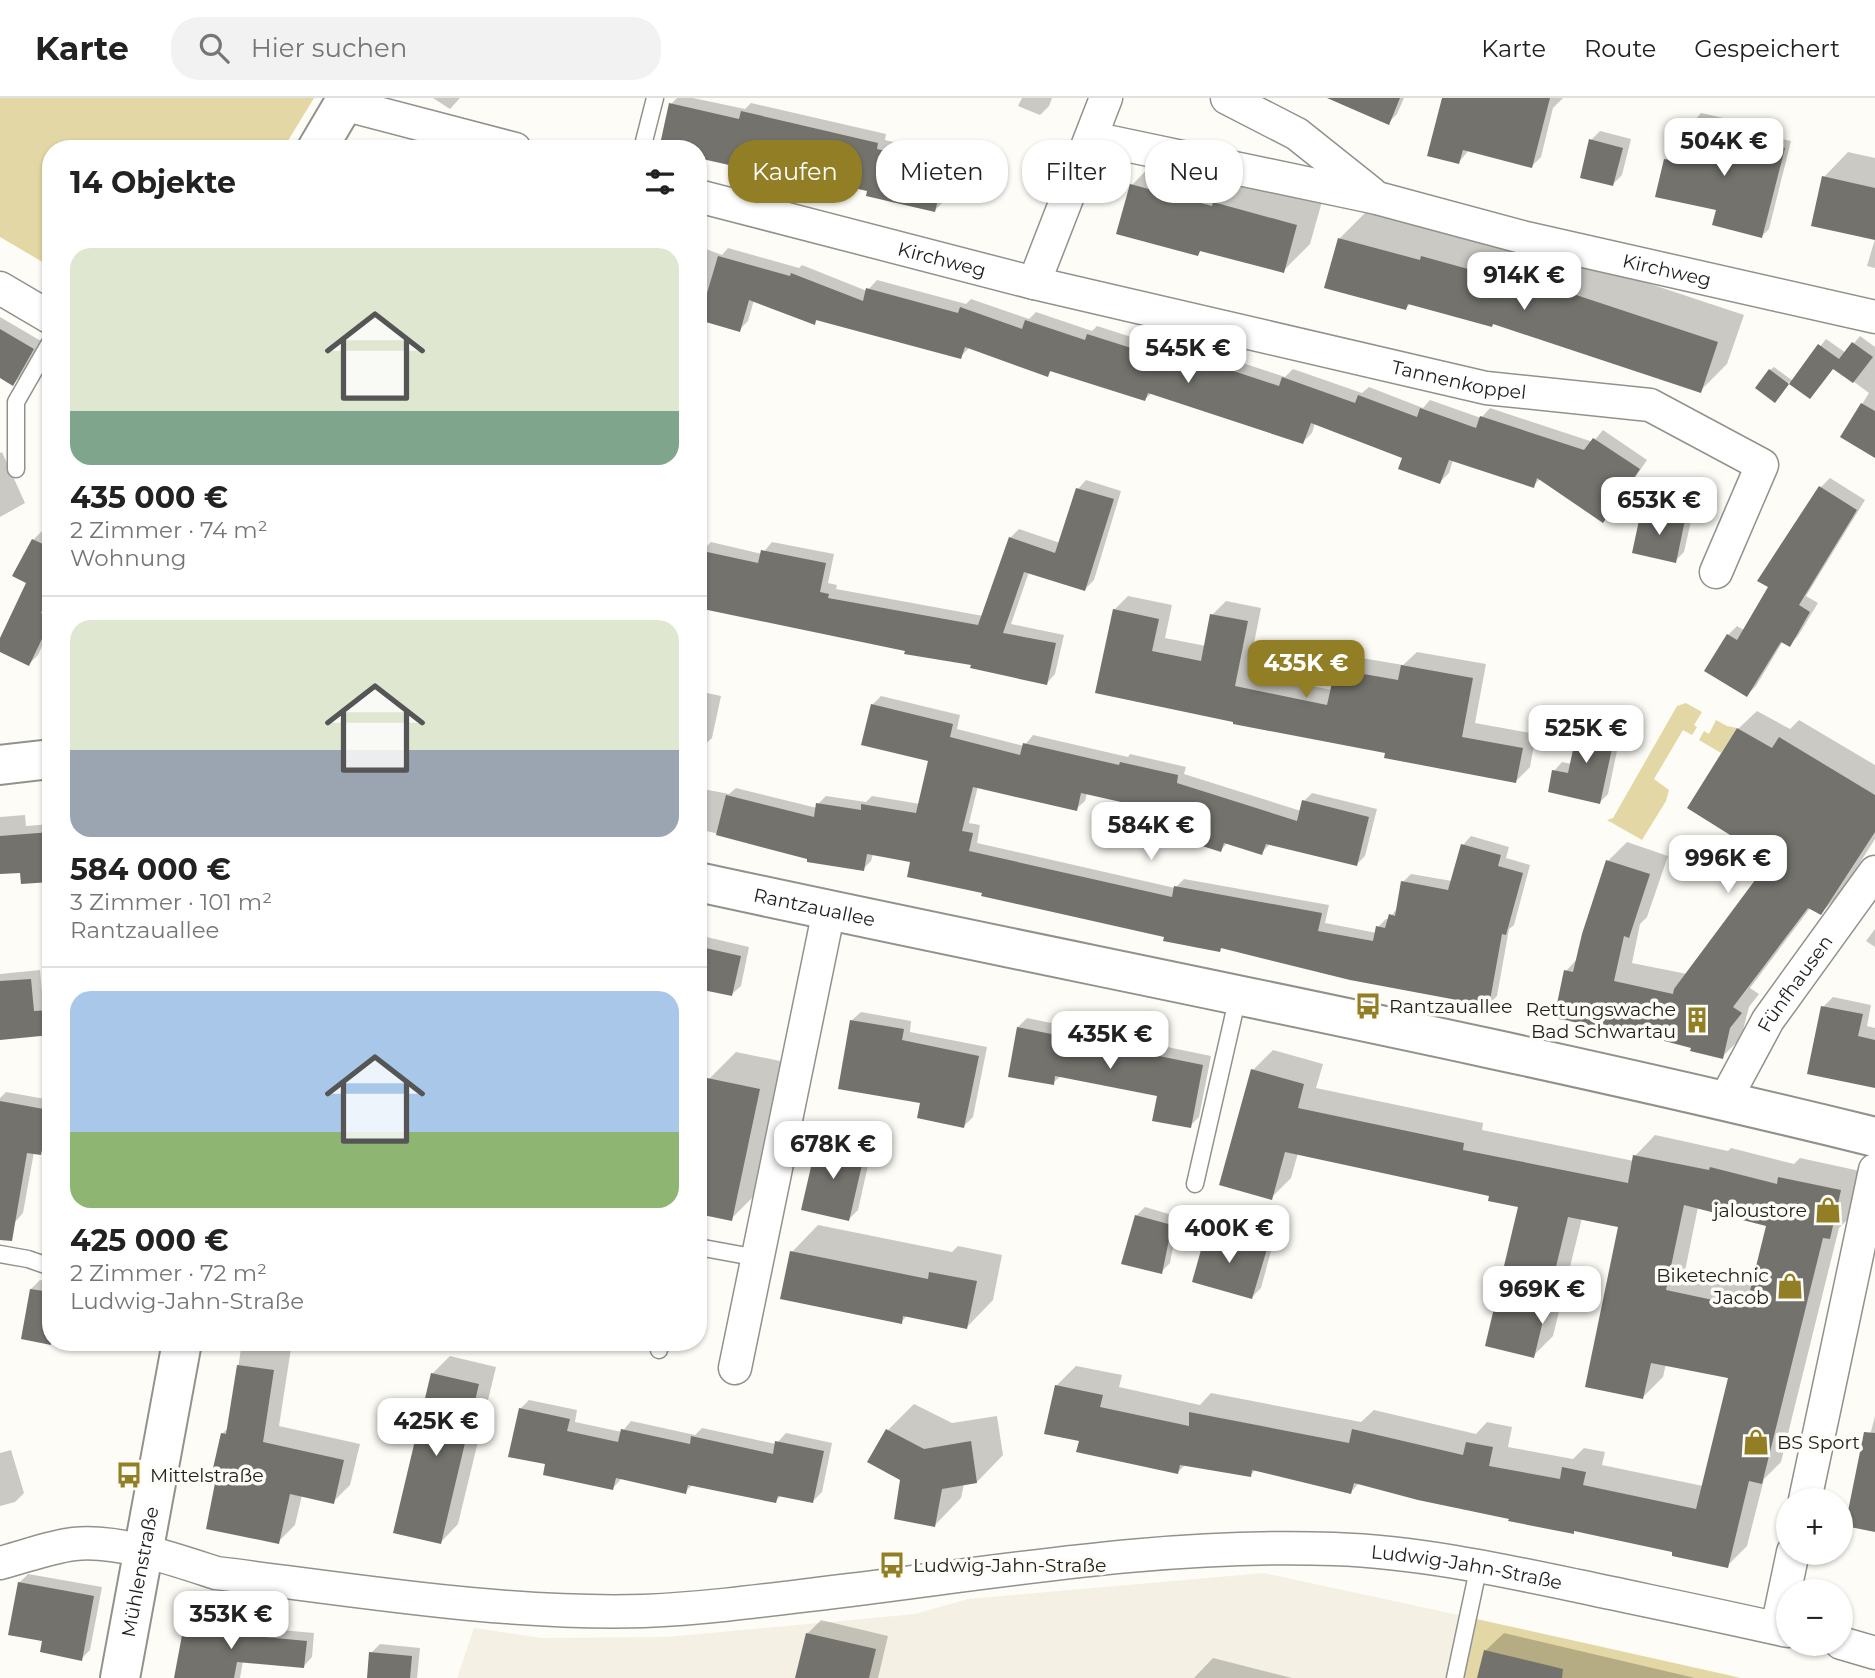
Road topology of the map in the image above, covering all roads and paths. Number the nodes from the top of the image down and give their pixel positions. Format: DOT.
graph roads {
  1 [pos="655,98"];
  2 [pos="1106,98"];
  3 [pos="1227,98"];
  4 [pos="345,101"];
  5 [pos="1092,138"];
  6 [pos="322,140"];
  7 [pos="483,140"];
  8 [pos="644,140"];
  9 [pos="707,198"];
  10 [pos="1377,198"];
  11 [pos="1034,283"];
  12 [pos="0,288"];
  13 [pos="42,312"];
  14 [pos="1875,317"];
  15 [pos="42,357"];
  16 [pos="16,469"];
  17 [pos="1716,572"];
  18 [pos="42,760"];
  19 [pos="0,765"];
  20 [pos="1875,872"];
  21 [pos="707,884"];
  22 [pos="829,910"];
  23 [pos="1238,996"];
  24 [pos="1725,1100"];
  25 [pos="1875,1137"];
  26 [pos="1875,1171"];
  27 [pos="1195,1184"];
  28 [pos="707,1249"];
  29 [pos="0,1254"];
  30 [pos="758,1258"];
  31 [pos="42,1264"];
  32 [pos="180,1351"];
  33 [pos="735,1368"];
  34 [pos="1808,1488"];
  35 [pos="143,1551"];
  36 [pos="0,1563"];
  37 [pos="1479,1565"];
  38 [pos="1776,1629"];
  39 [pos="1853,1647"];
  40 [pos="1875,1653"];
  41 [pos="120,1678"];
  42 [pos="1455,1678"];
  1 -- 8 [label="lane"];
  2 -- 5 [label="street"];
  3 -- 10 [label="street, Kirchweg"];
  4 -- 6 [label="main road"];
  4 -- 7 [label="street"];
  5 -- 10 [label="street, Kirchweg"];
  5 -- 11 [label="street"];
  9 -- 11 [label="street, Kirchweg"];
  10 -- 14 [label="street, Kirchweg"];
  11 -- 17 [label="street, Tannenkoppel"];
  12 -- 13 [label="street"];
  15 -- 16 [label="lane"];
  18 -- 19 [label="main road"];
  20 -- 24 [label="street, Fünfhausen"];
  21 -- 22 [label="main road, Rantzauallee"];
  22 -- 23 [label="main road, Rantzauallee"];
  22 -- 30 [label="street"];
  23 -- 24 [label="main road, Rantzauallee"];
  23 -- 27 [label="lane"];
  24 -- 25 [label="main road, Rantzauallee"];
  26 -- 34 [label="street"];
  28 -- 30 [label="lane"];
  29 -- 31 [label="lane"];
  30 -- 33 [label="street"];
  32 -- 35 [label="main road, Mühlenstraße"];
  35 -- 36 [label="street"];
  35 -- 37 [label="street, Ludwig-Jahn-Straße"];
  35 -- 41 [label="main road, Mühlenstraße"];
  37 -- 38 [label="street, Ludwig-Jahn-Straße"];
  37 -- 42 [label="lane"];
  39 -- 40 [label="street"];
}
